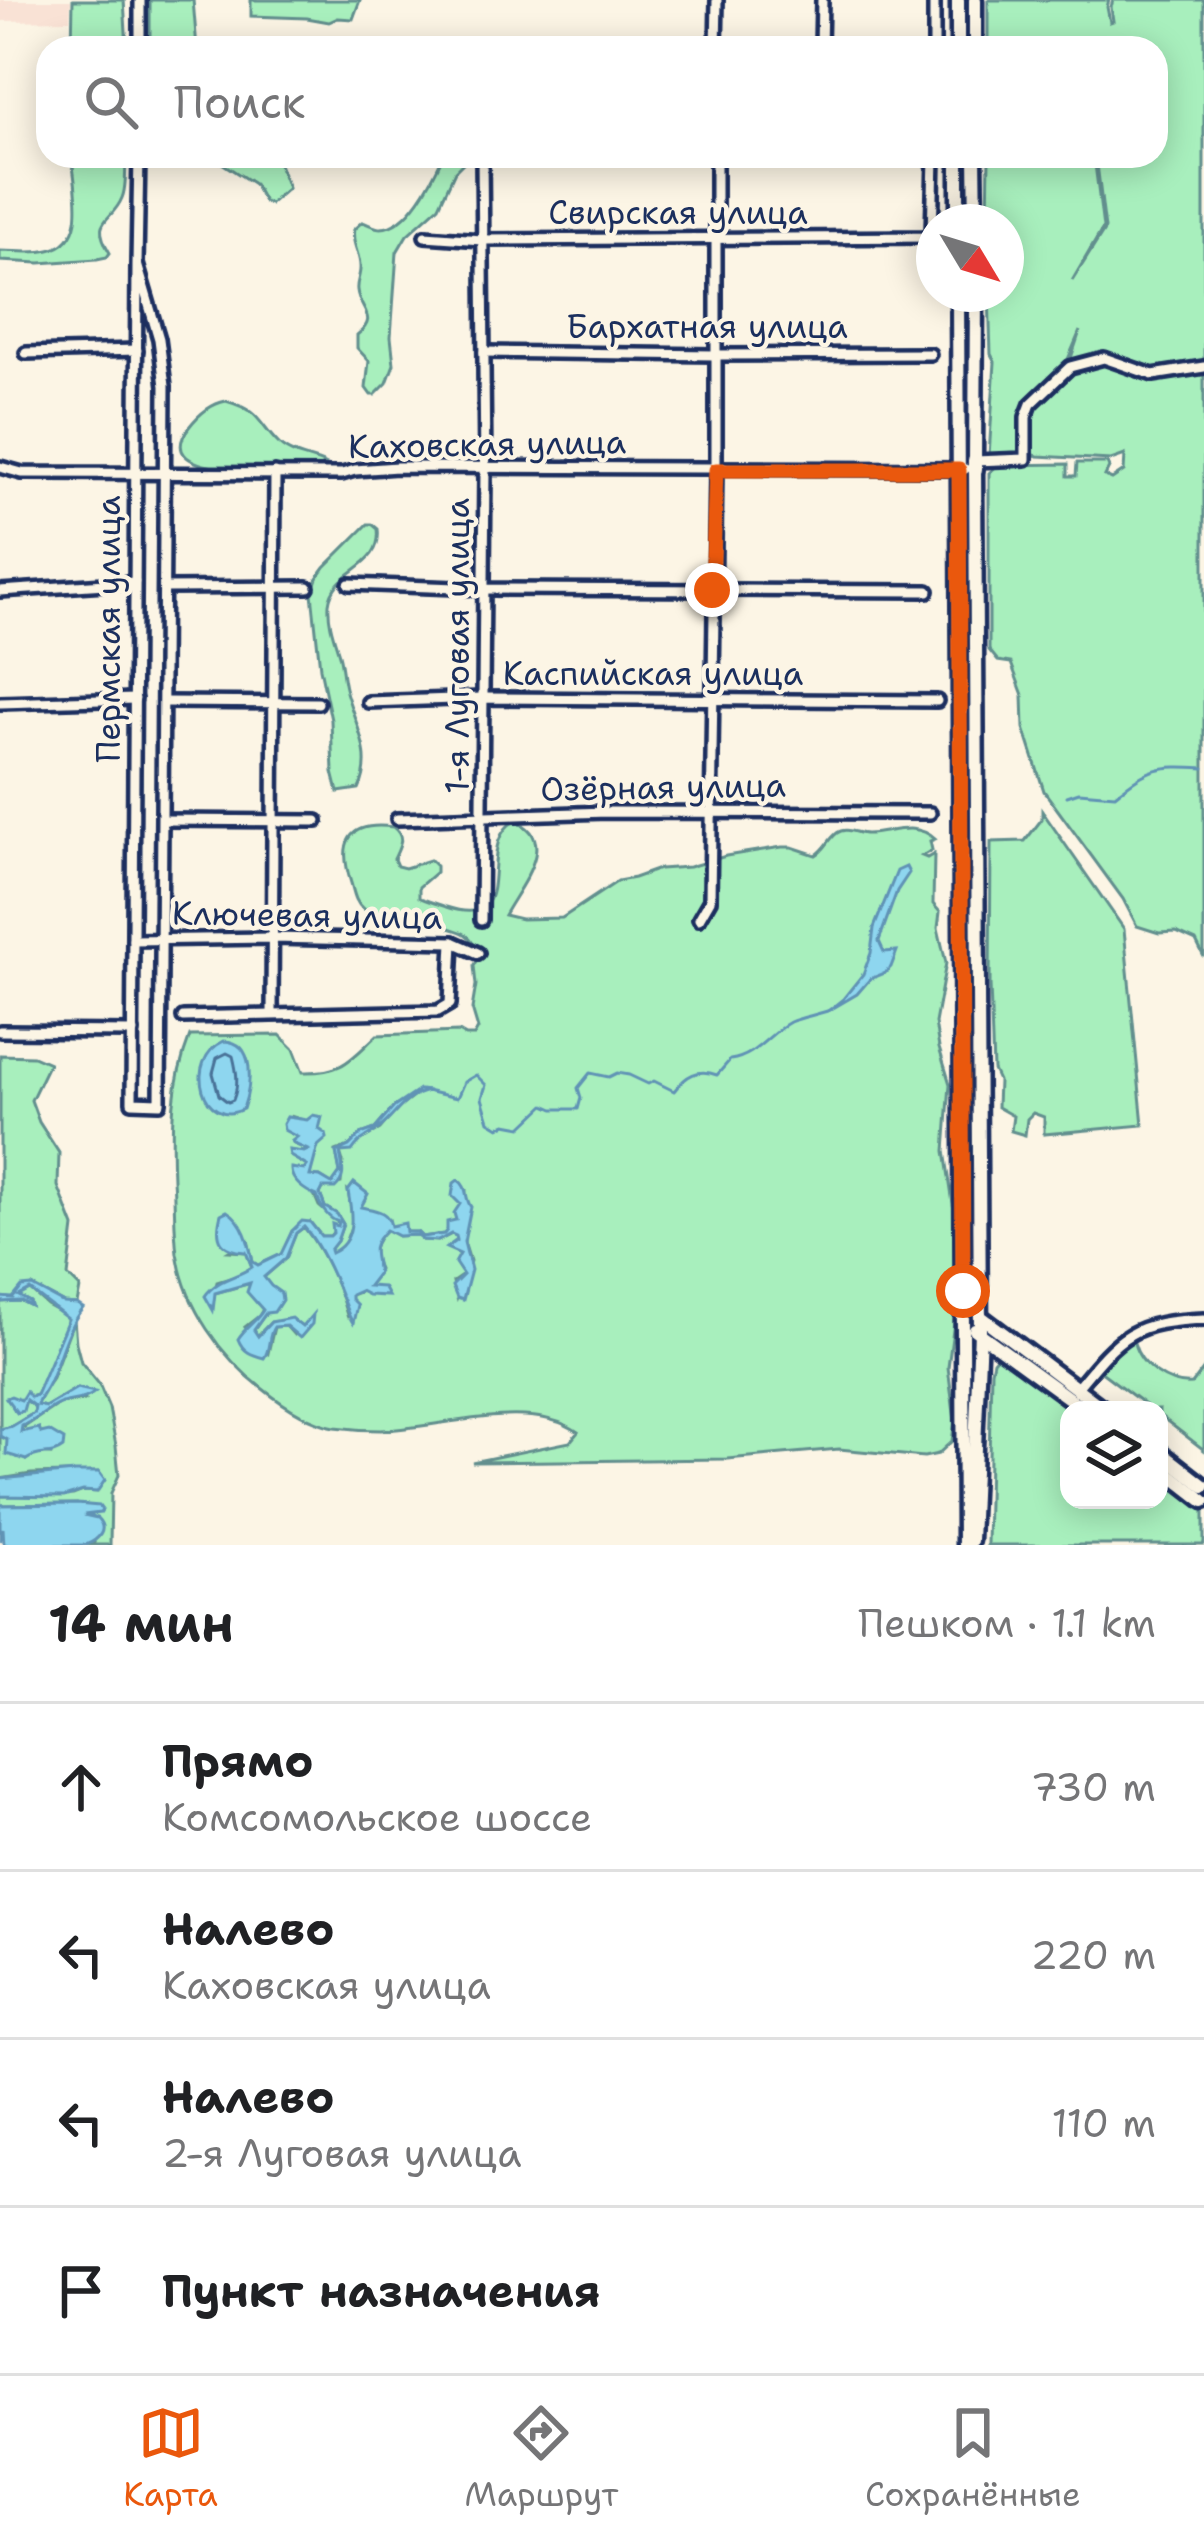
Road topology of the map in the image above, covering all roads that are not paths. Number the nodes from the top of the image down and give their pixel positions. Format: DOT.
graph roads {
  1 [pos="140,0"];
  2 [pos="716,0"];
  3 [pos="821,0"];
  4 [pos="934,0"];
  5 [pos="958,0"];
  6 [pos="975,0"];
  7 [pos="140,36"];
  8 [pos="716,36"];
  9 [pos="821,36"];
  10 [pos="934,36"];
  11 [pos="958,36"];
  12 [pos="975,36"];
  13 [pos="139,168"];
  14 [pos="482,168"];
  15 [pos="716,168"];
  16 [pos="934,168"];
  17 [pos="958,168"];
  18 [pos="975,168"];
  19 [pos="933,204"];
  20 [pos="958,204"];
  21 [pos="976,204"];
  22 [pos="425,236"];
  23 [pos="916,237"];
  24 [pos="482,240"];
  25 [pos="715,240"];
  26 [pos="137,264"];
  27 [pos="959,312"];
  28 [pos="975,312"];
  29 [pos="136,350"];
  30 [pos="484,352"];
  31 [pos="26,353"];
  32 [pos="930,354"];
  33 [pos="715,356"];
  34 [pos="1204,368"];
  35 [pos="0,467"];
  36 [pos="966,467"];
  37 [pos="485,469"];
  38 [pos="716,470"];
  39 [pos="136,473"];
  40 [pos="165,473"];
  41 [pos="274,473"];
  42 [pos="135,582"];
  43 [pos="349,584"];
  44 [pos="274,586"];
  45 [pos="308,587"];
  46 [pos="165,588"];
  47 [pos="484,589"];
  48 [pos="712,590"];
  49 [pos="0,591"];
  50 [pos="928,591"];
  51 [pos="482,698"];
  52 [pos="134,699"];
  53 [pos="713,701"];
  54 [pos="933,701"];
  55 [pos="165,702"];
  56 [pos="368,702"];
  57 [pos="0,703"];
  58 [pos="318,703"];
  59 [pos="274,704"];
  60 [pos="710,812"];
  61 [pos="930,813"];
  62 [pos="483,818"];
  63 [pos="397,819"];
  64 [pos="164,820"];
  65 [pos="273,820"];
  66 [pos="317,821"];
  67 [pos="481,920"];
  68 [pos="699,920"];
  69 [pos="273,938"];
  70 [pos="133,940"];
  71 [pos="162,940"];
  72 [pos="453,942"];
  73 [pos="478,953"];
  74 [pos="272,1014"];
  75 [pos="183,1017"];
  76 [pos="0,1031"];
  77 [pos="133,1032"];
  78 [pos="980,1316"];
  79 [pos="1204,1318"];
  80 [pos="963,1324"];
  81 [pos="980,1332"];
  82 [pos="1073,1393"];
  83 [pos="1079,1401"];
  84 [pos="1089,1401"];
  85 [pos="1168,1458"];
  86 [pos="1168,1473"];
  87 [pos="969,1478"];
  88 [pos="1204,1486"];
  89 [pos="1204,1501"];
  90 [pos="968,1545"];
  1 -- 7 [label="street"];
  2 -- 8 [label="street"];
  3 -- 9 [label="street"];
  4 -- 10 [label="street"];
  5 -- 11 [label="main road"];
  6 -- 12 [label="main road"];
  13 -- 26 [label="street, Пермская улица"];
  14 -- 24 [label="street, 1-я Луговая улица"];
  15 -- 25 [label="street"];
  16 -- 19 [label="street"];
  17 -- 20 [label="main road"];
  18 -- 21 [label="main road"];
  22 -- 24 [label="street, Свирская улица"];
  23 -- 25 [label="street, Свирская улица"];
  24 -- 25 [label="street, Свирская улица"];
  24 -- 30 [label="street, 1-я Луговая улица"];
  25 -- 33 [label="street"];
  26 -- 29 [label="street, Пермская улица"];
  26 -- 40 [label="street"];
  27 -- 36 [label="main road"];
  28 -- 36 [label="main road"];
  29 -- 31 [label="street"];
  29 -- 39 [label="street, Пермская улица"];
  30 -- 33 [label="street, Бархатная улица"];
  30 -- 37 [label="street, 1-я Луговая улица"];
  32 -- 33 [label="street, Бархатная улица"];
  33 -- 38 [label="street"];
  34 -- 36 [label="street, Каховская улица"];
  35 -- 39 [label="street, Каховская улица"];
  36 -- 38 [label="street, Каховская улица"];
  36 -- 78 [label="main road"];
  36 -- 80 [label="main road"];
  37 -- 38 [label="street, Каховская улица"];
  37 -- 41 [label="street, Каховская улица"];
  37 -- 47 [label="street, 1-я Луговая улица"];
  38 -- 48 [label="street"];
  39 -- 40 [label="street, Каховская улица"];
  39 -- 42 [label="street, Пермская улица"];
  40 -- 41 [label="street, Каховская улица"];
  40 -- 46 [label="street"];
  41 -- 44 [label="street"];
  42 -- 49 [label="street"];
  42 -- 52 [label="street, Пермская улица"];
  43 -- 47 [label="street"];
  44 -- 45 [label="street"];
  44 -- 46 [label="street"];
  44 -- 59 [label="street"];
  46 -- 55 [label="street"];
  47 -- 48 [label="street"];
  47 -- 51 [label="street, 1-я Луговая улица"];
  48 -- 50 [label="street"];
  48 -- 53 [label="street"];
  51 -- 53 [label="street, Каспийская улица"];
  51 -- 56 [label="street, Каспийская улица"];
  51 -- 62 [label="street, 1-я Луговая улица"];
  52 -- 57 [label="street"];
  52 -- 70 [label="street, Пермская улица"];
  53 -- 54 [label="street, Каспийская улица"];
  53 -- 60 [label="street"];
  55 -- 59 [label="street"];
  55 -- 64 [label="street"];
  58 -- 59 [label="street"];
  59 -- 65 [label="street"];
  60 -- 61 [label="street, Озёрная улица"];
  60 -- 62 [label="street, Озёрная улица"];
  60 -- 68 [label="street"];
  62 -- 63 [label="street, Озёрная улица"];
  62 -- 67 [label="street, 1-я Луговая улица"];
  64 -- 65 [label="street"];
  64 -- 71 [label="street"];
  65 -- 66 [label="street"];
  65 -- 69 [label="street"];
  69 -- 71 [label="street, Ключевая улица"];
  69 -- 72 [label="street, Ключевая улица"];
  69 -- 74 [label="street"];
  70 -- 71 [label="street, Ключевая улица"];
  70 -- 77 [label="street, Пермская улица"];
  71 -- 77 [label="street, Пермская улица"];
  72 -- 73 [label="street, Ключевая улица"];
  72 -- 74 [label="street"];
  74 -- 75 [label="street"];
  76 -- 77 [label="street"];
  78 -- 80 [label="main road"];
  78 -- 81 [label="main road"];
  78 -- 82 [label="main road"];
  79 -- 82 [label="street"];
  80 -- 81 [label="main road"];
  80 -- 87 [label="main road"];
  81 -- 82 [label="main road"];
  81 -- 87 [label="main road"];
  82 -- 83 [label="main road"];
  82 -- 84 [label="main road"];
  85 -- 88 [label="main road"];
  86 -- 89 [label="main road"];
  87 -- 90 [label="main road"];
}
